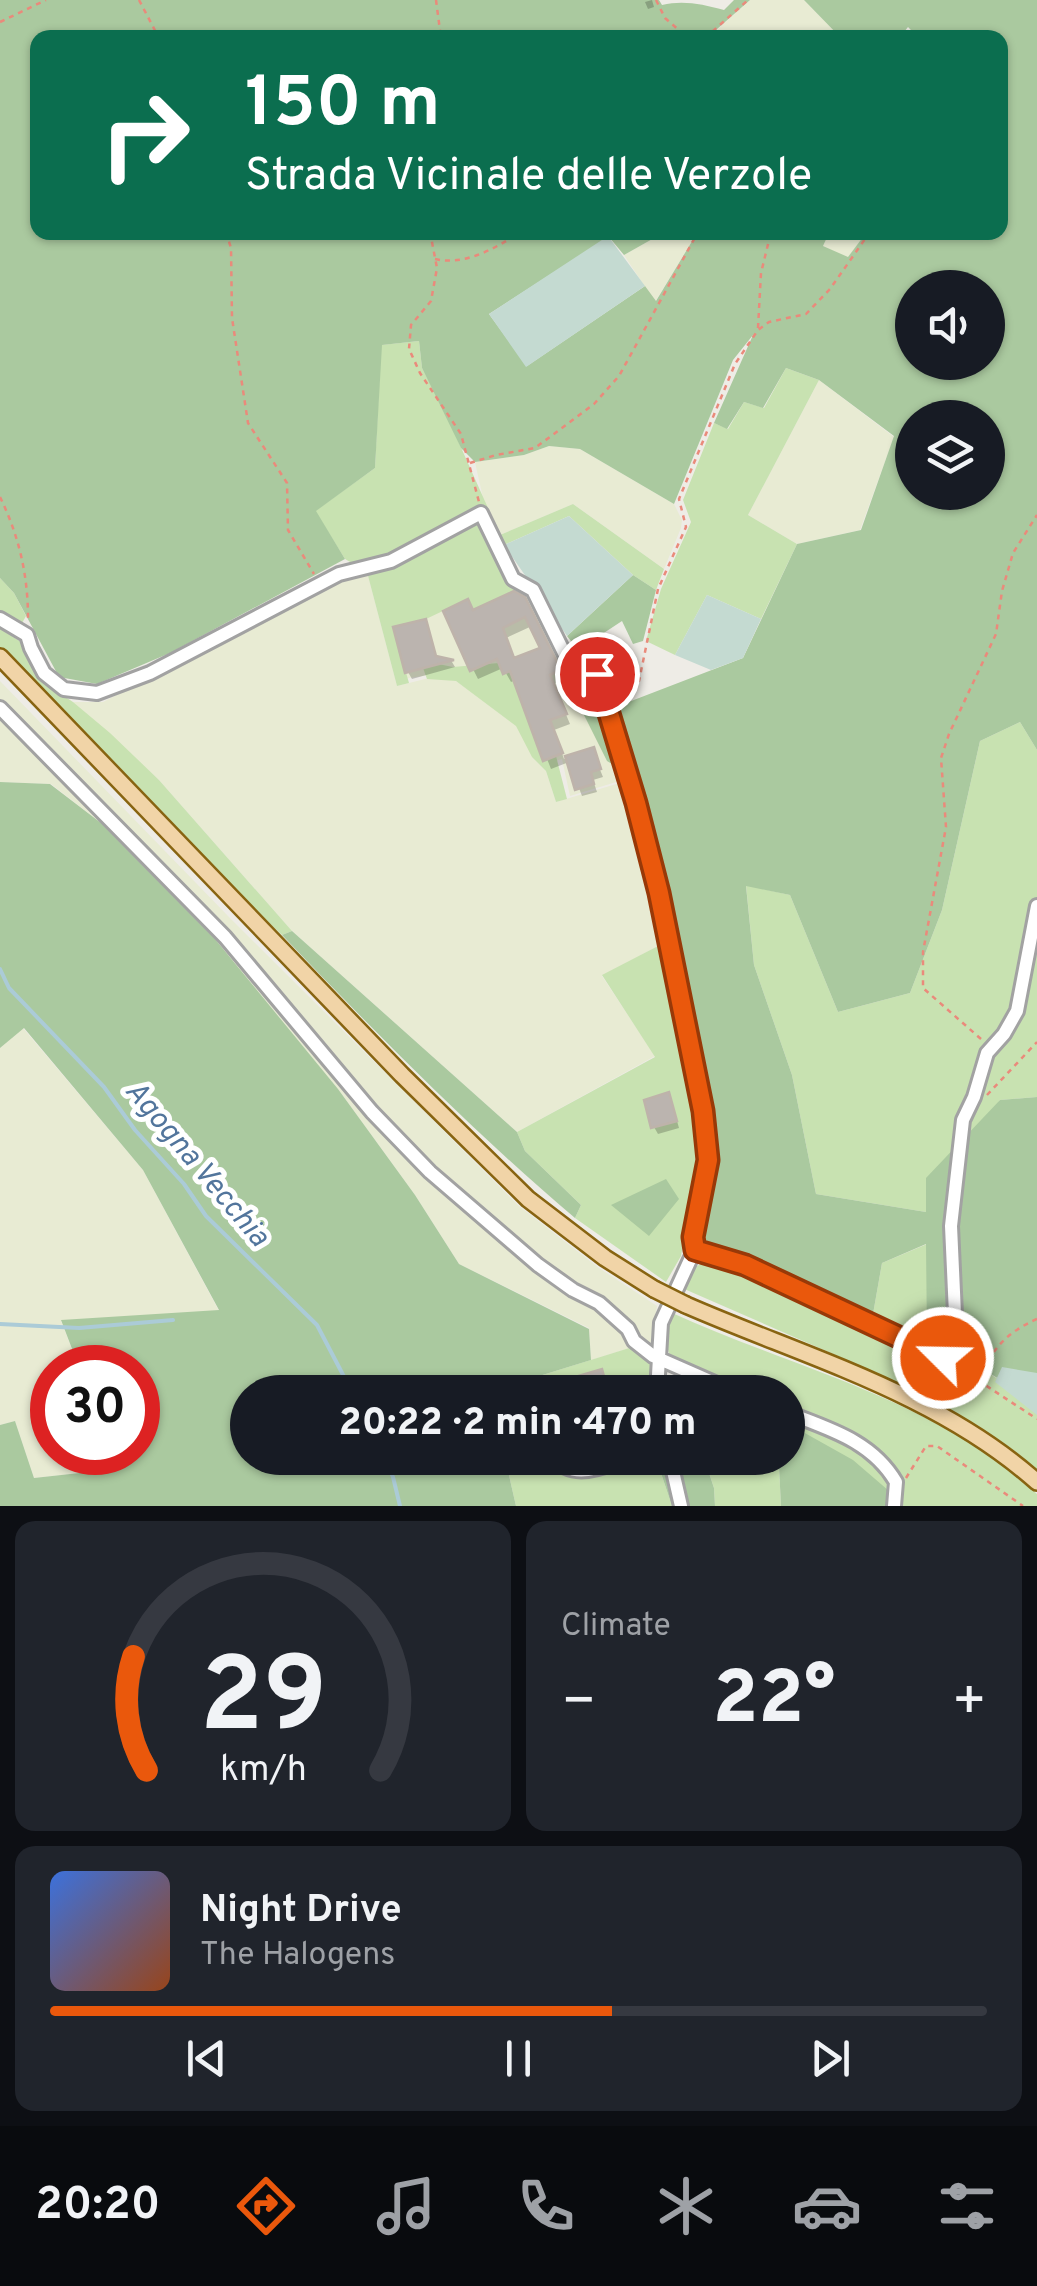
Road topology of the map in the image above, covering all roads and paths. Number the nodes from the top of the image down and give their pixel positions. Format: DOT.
graph roads {
  1 [pos="46,0"];
  2 [pos="139,0"];
  3 [pos="436,0"];
  4 [pos="656,0"];
  5 [pos="748,0"];
  6 [pos="0,22"];
  7 [pos="155,30"];
  8 [pos="441,30"];
  9 [pos="678,30"];
  10 [pos="714,30"];
  11 [pos="228,240"];
  12 [pos="431,240"];
  13 [pos="507,240"];
  14 [pos="694,240"];
  15 [pos="769,240"];
  16 [pos="864,240"];
  17 [pos="435,259"];
  18 [pos="758,330"];
  19 [pos="470,464"];
  20 [pos="0,497"];
  21 [pos="481,514"];
  22 [pos="1037,515"];
  23 [pos="320,584"];
  24 [pos="0,620"];
  25 [pos="28,635"];
  26 [pos="0,657"];
  27 [pos="604,700"];
  28 [pos="0,708"];
  29 [pos="1037,906"];
  30 [pos="1037,1042"];
  31 [pos="987,1054"];
  32 [pos="972,1101"];
  33 [pos="695,1250"];
  34 [pos="1037,1319"];
  35 [pos="657,1357"];
  36 [pos="943,1358"];
  37 [pos="656,1375"];
  38 [pos="697,1375"];
  39 [pos="981,1381"];
  40 [pos="1037,1419"];
  41 [pos="805,1420"];
  42 [pos="674,1475"];
  43 [pos="896,1482"];
  44 [pos="1037,1482"];
  45 [pos="682,1506"];
  46 [pos="894,1506"];
  47 [pos="1024,1506"];
  1 -- 6 [label="path"];
  2 -- 7 [label="path"];
  3 -- 8 [label="path"];
  4 -- 9 [label="path"];
  5 -- 10 [label="path"];
  11 -- 23 [label="path"];
  12 -- 17 [label="path"];
  13 -- 17 [label="path"];
  14 -- 19 [label="path"];
  15 -- 18 [label="path"];
  16 -- 18 [label="path"];
  17 -- 19 [label="path"];
  18 -- 27 [label="path"];
  19 -- 21 [label="path"];
  20 -- 25 [label="path"];
  21 -- 23 [label="street"];
  21 -- 27 [label="street"];
  22 -- 31 [label="path"];
  23 -- 25 [label="street"];
  24 -- 25 [label="street"];
  26 -- 44 [label="main road, bridge"];
  27 -- 33 [label="street"];
  28 -- 35 [label="street"];
  29 -- 31 [label="street"];
  30 -- 32 [label="path"];
  31 -- 32 [label="street"];
  32 -- 36 [label="street"];
  33 -- 35 [label="street"];
  33 -- 36 [label="street"];
  34 -- 39 [label="path"];
  35 -- 37 [label="street"];
  35 -- 38 [label="street"];
  36 -- 39 [label="path"];
  39 -- 40 [label="path"];
  41 -- 43 [label="street"];
  42 -- 45 [label="street"];
  43 -- 46 [label="street"];
  43 -- 47 [label="path"];
}
